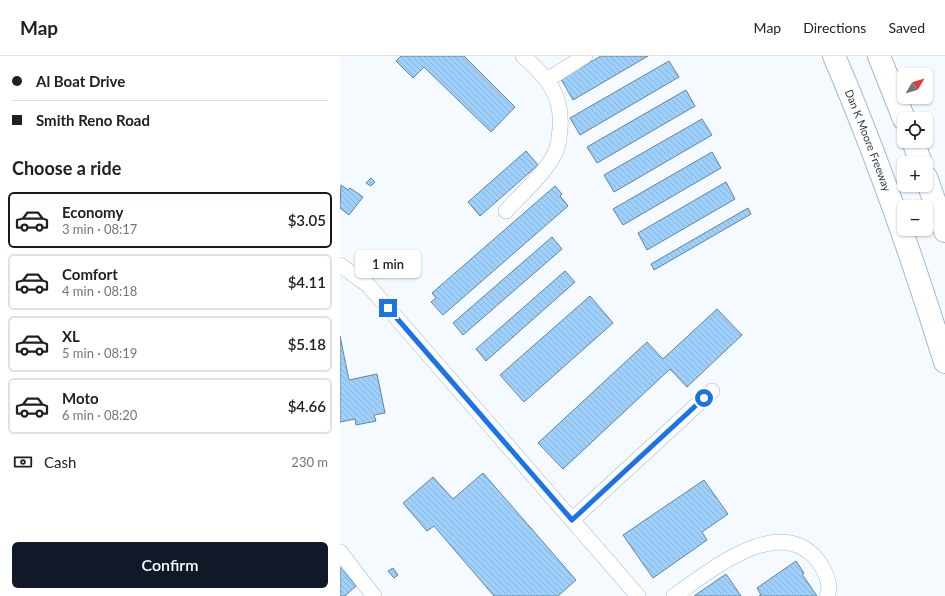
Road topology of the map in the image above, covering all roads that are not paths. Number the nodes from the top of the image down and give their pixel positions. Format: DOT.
graph roads {
  1 [pos="523,56"];
  2 [pos="585,56"];
  3 [pos="834,56"];
  4 [pos="879,56"];
  5 [pos="547,80"];
  6 [pos="901,112"];
  7 [pos="931,192"];
  8 [pos="506,211"];
  9 [pos="945,231"];
  10 [pos="340,265"];
  11 [pos="945,362"];
  12 [pos="712,390"];
  13 [pos="572,520"];
  14 [pos="340,552"];
  15 [pos="374,596"];
  16 [pos="638,596"];
  17 [pos="674,596"];
  18 [pos="827,596"];
  1 -- 5 [label="street"];
  2 -- 5 [label="street"];
  3 -- 11 [label="highway, Dan K Moore Freeway"];
  4 -- 6 [label="highway"];
  5 -- 8 [label="street"];
  7 -- 9 [label="highway"];
  10 -- 13 [label="street"];
  12 -- 13 [label="street"];
  13 -- 16 [label="street"];
  14 -- 15 [label="street"];
  17 -- 18 [label="street"];
}
